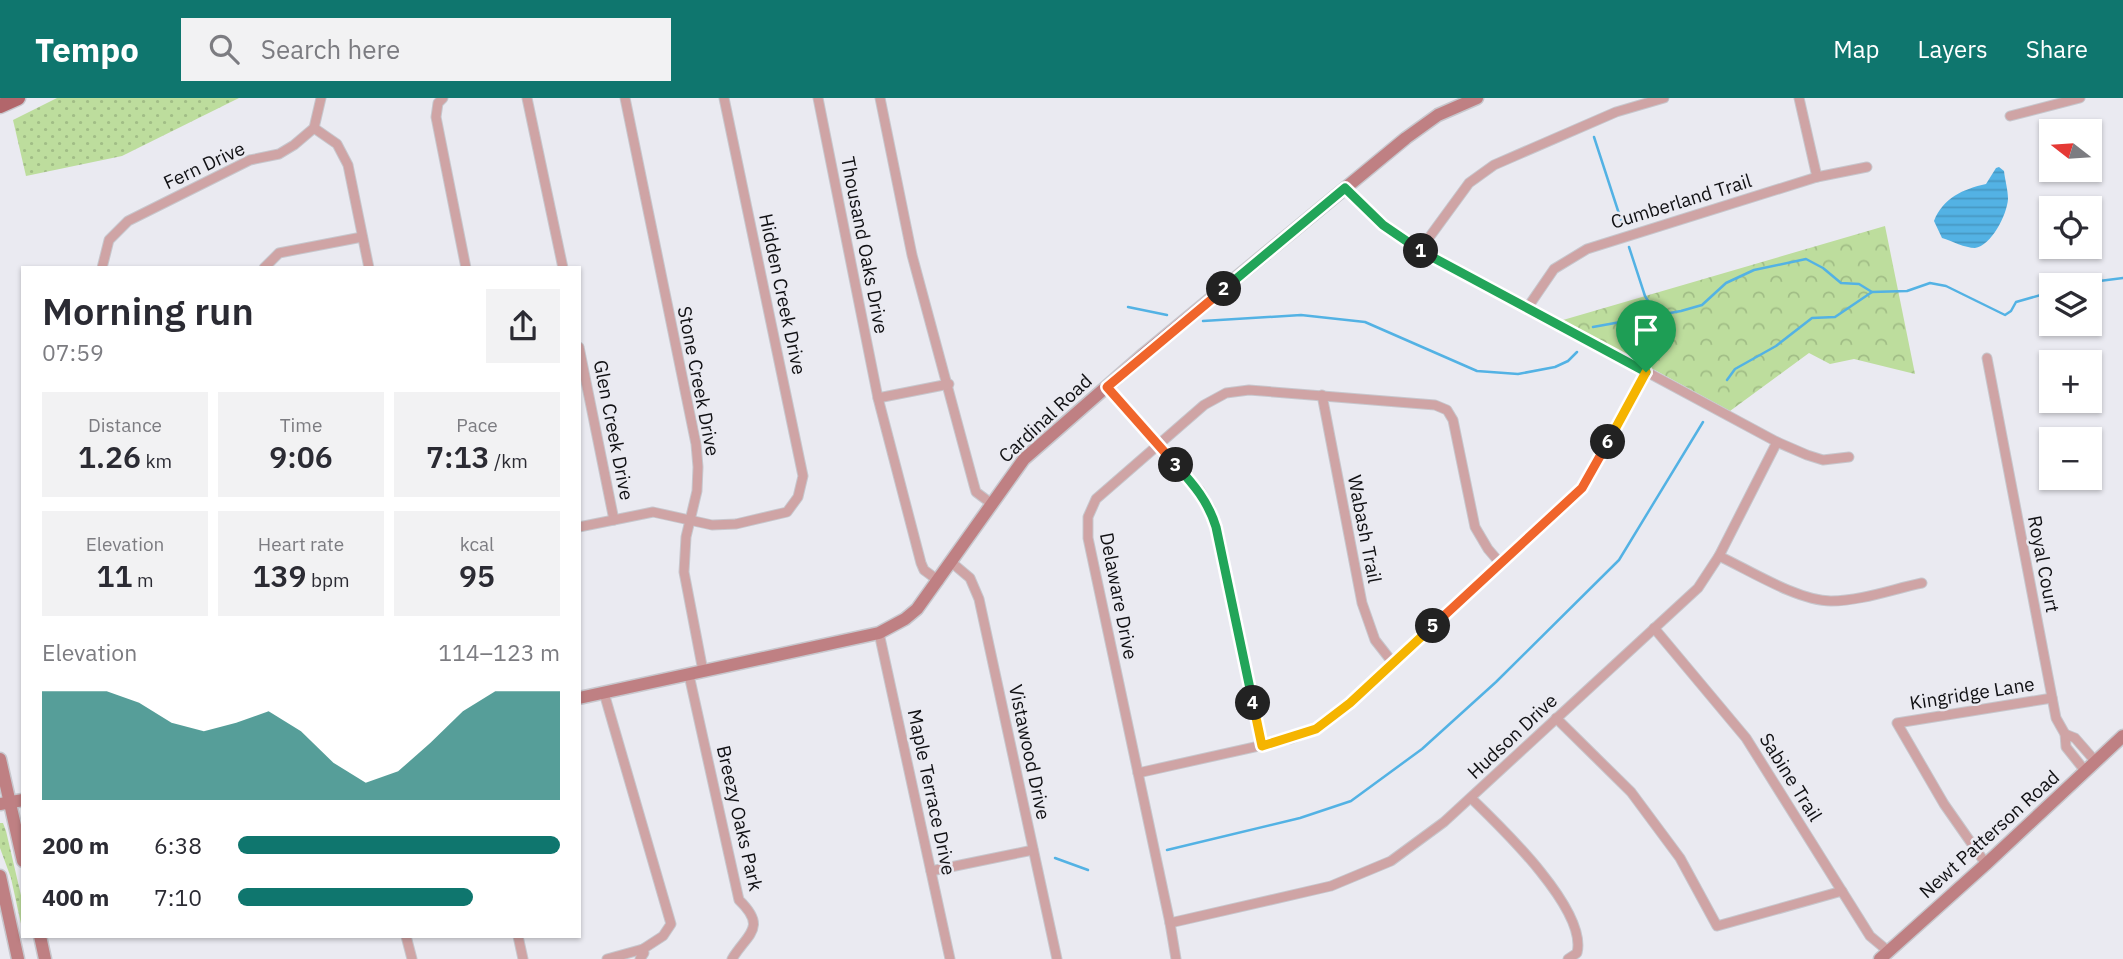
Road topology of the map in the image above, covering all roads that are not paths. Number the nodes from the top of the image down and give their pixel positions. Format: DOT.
graph roads {
  1 [pos="18,98"];
  2 [pos="321,98"];
  3 [pos="527,98"];
  4 [pos="625,98"];
  5 [pos="724,98"];
  6 [pos="818,98"];
  7 [pos="880,98"];
  8 [pos="1477,98"];
  9 [pos="1664,98"];
  10 [pos="1799,98"];
  11 [pos="2080,98"];
  12 [pos="2065,100"];
  13 [pos="440,102"];
  14 [pos="0,106"];
  15 [pos="2010,116"];
  16 [pos="314,128"];
  17 [pos="1867,167"];
  18 [pos="1817,177"];
  19 [pos="1345,188"];
  20 [pos="362,237"];
  21 [pos="1420,250"];
  22 [pos="102,266"];
  23 [pos="266,266"];
  24 [pos="369,266"];
  25 [pos="466,266"];
  26 [pos="563,266"];
  27 [pos="1528,307"];
  28 [pos="581,357"];
  29 [pos="1987,358"];
  30 [pos="1646,372"];
  31 [pos="948,384"];
  32 [pos="1107,387"];
  33 [pos="1322,395"];
  34 [pos="878,398"];
  35 [pos="1777,442"];
  36 [pos="1157,444"];
  37 [pos="1850,457"];
  38 [pos="992,504"];
  39 [pos="691,519"];
  40 [pos="614,520"];
  41 [pos="581,527"];
  42 [pos="1719,556"];
  43 [pos="951,562"];
  44 [pos="1500,563"];
  45 [pos="939,581"];
  46 [pos="1922,583"];
  47 [pos="1654,628"];
  48 [pos="879,633"];
  49 [pos="1393,663"];
  50 [pos="703,671"];
  51 [pos="689,675"];
  52 [pos="604,694"];
  53 [pos="581,698"];
  54 [pos="2052,698"];
  55 [pos="1556,718"];
  56 [pos="2065,734"];
  57 [pos="2123,736"];
  58 [pos="1262,746"];
  59 [pos="0,759"];
  60 [pos="2096,762"];
  61 [pos="2086,772"];
  62 [pos="1138,773"];
  63 [pos="1471,798"];
  64 [pos="11,802"];
  65 [pos="1033,850"];
  66 [pos="21,851"];
  67 [pos="1986,864"];
  68 [pos="931,871"];
  69 [pos="0,876"];
  70 [pos="1842,891"];
  71 [pos="1170,923"];
  72 [pos="41,938"];
  73 [pos="407,938"];
  74 [pos="518,938"];
  75 [pos="641,954"];
  76 [pos="1884,955"];
  77 [pos="18,959"];
  78 [pos="46,959"];
  79 [pos="412,959"];
  80 [pos="523,959"];
  81 [pos="607,959"];
  82 [pos="732,959"];
  83 [pos="950,959"];
  84 [pos="1057,959"];
  85 [pos="1176,959"];
  86 [pos="1567,959"];
  1 -- 14 [label="main road"];
  2 -- 16 [label="street"];
  3 -- 26 [label="street"];
  4 -- 39 [label="street, Stone Creek Drive"];
  5 -- 39 [label="street, Hidden Creek Drive"];
  6 -- 34 [label="street, Thousand Oaks Drive"];
  7 -- 31 [label="street"];
  8 -- 19 [label="street, Cardinal Road"];
  9 -- 21 [label="street"];
  10 -- 18 [label="street"];
  11 -- 12 [label="street"];
  12 -- 15 [label="street"];
  13 -- 25 [label="street"];
  16 -- 20 [label="street"];
  16 -- 22 [label="street, Fern Drive"];
  17 -- 18 [label="street, Cumberland Trail"];
  18 -- 27 [label="street, Cumberland Trail"];
  19 -- 21 [label="street"];
  19 -- 32 [label="street, Cardinal Road"];
  20 -- 23 [label="street"];
  20 -- 24 [label="street"];
  21 -- 27 [label="street"];
  27 -- 30 [label="street"];
  28 -- 40 [label="street, Glen Creek Drive"];
  29 -- 54 [label="street, Royal Court"];
  30 -- 35 [label="street"];
  30 -- 44 [label="street"];
  31 -- 34 [label="street"];
  31 -- 38 [label="street"];
  32 -- 36 [label="street"];
  32 -- 38 [label="street, Cardinal Road"];
  33 -- 36 [label="street, Delaware Drive"];
  33 -- 44 [label="street, Delaware Drive"];
  33 -- 49 [label="street, Wabash Trail"];
  34 -- 45 [label="street, Thousand Oaks Drive"];
  35 -- 37 [label="street"];
  35 -- 42 [label="street, Hudson Drive"];
  36 -- 58 [label="street"];
  36 -- 62 [label="street, Delaware Drive"];
  38 -- 43 [label="street, Cardinal Road"];
  39 -- 40 [label="street"];
  39 -- 50 [label="street, Stone Creek Drive"];
  40 -- 41 [label="street"];
  42 -- 46 [label="street"];
  42 -- 47 [label="street, Hudson Drive"];
  43 -- 45 [label="street, Cardinal Road"];
  43 -- 65 [label="street, Vistawood Drive"];
  44 -- 49 [label="street"];
  45 -- 48 [label="street, Cardinal Road"];
  47 -- 55 [label="street, Hudson Drive"];
  47 -- 70 [label="street, Sabine Trail"];
  48 -- 50 [label="street, Cardinal Road"];
  48 -- 68 [label="street, Maple Terrace Drive"];
  49 -- 58 [label="street"];
  50 -- 51 [label="street, Cardinal Road"];
  51 -- 52 [label="street, Cardinal Road"];
  51 -- 82 [label="street, Breezy Oaks Park"];
  52 -- 53 [label="street, Cardinal Road"];
  52 -- 75 [label="street"];
  54 -- 56 [label="street, Royal Court"];
  54 -- 67 [label="street, Kingridge Lane"];
  55 -- 63 [label="street, Hudson Drive"];
  55 -- 70 [label="street"];
  56 -- 60 [label="street, Royal Court"];
  56 -- 61 [label="street, Royal Court"];
  57 -- 60 [label="street, Newt Patterson Road"];
  58 -- 62 [label="street"];
  59 -- 64 [label="street"];
  60 -- 61 [label="street, Newt Patterson Road"];
  61 -- 67 [label="street, Newt Patterson Road"];
  62 -- 71 [label="street, Delaware Drive"];
  63 -- 71 [label="street, Hudson Drive"];
  63 -- 86 [label="street"];
  64 -- 66 [label="street"];
  65 -- 68 [label="street"];
  65 -- 84 [label="street, Vistawood Drive"];
  67 -- 76 [label="street, Newt Patterson Road"];
  68 -- 83 [label="street, Maple Terrace Drive"];
  69 -- 77 [label="street"];
  70 -- 76 [label="street, Sabine Trail"];
  71 -- 85 [label="street, Delaware Drive"];
  72 -- 78 [label="street"];
  73 -- 79 [label="street"];
  74 -- 80 [label="street"];
  75 -- 81 [label="street"];
}
